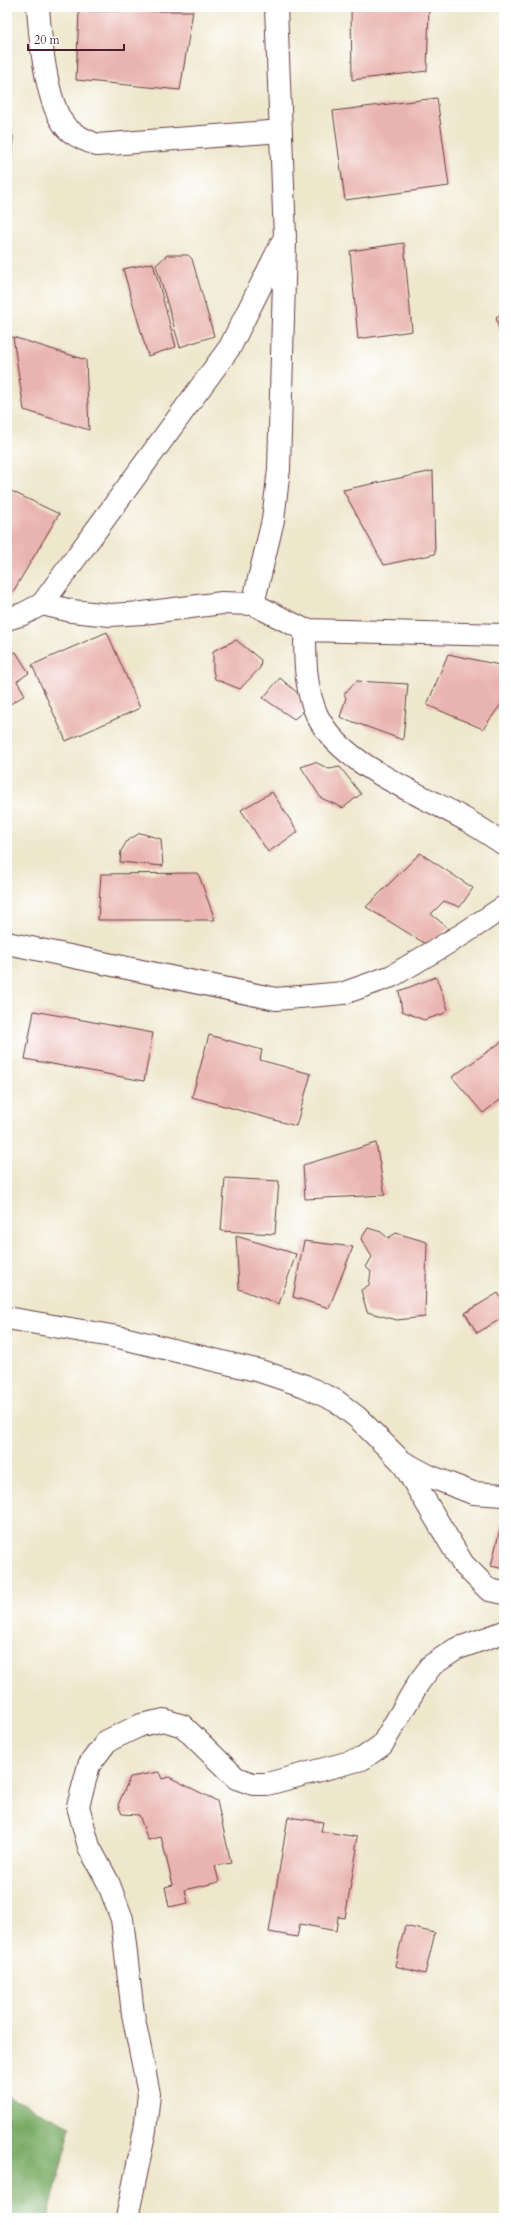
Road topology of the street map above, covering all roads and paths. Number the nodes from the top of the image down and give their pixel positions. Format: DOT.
graph roads {
  1 [pos="38,7"];
  2 [pos="276,7"];
  3 [pos="281,131"];
  4 [pos="285,236"];
  5 [pos="42,604"];
  6 [pos="253,604"];
  7 [pos="7,619"];
  8 [pos="305,630"];
  9 [pos="504,635"];
  10 [pos="504,844"];
  11 [pos="504,906"];
  12 [pos="7,943"];
  13 [pos="7,1318"];
  14 [pos="401,1461"];
  15 [pos="504,1495"];
  16 [pos="504,1593"];
  17 [pos="504,1632"];
  18 [pos="127,2218"];
  1 -- 3 [label="street"];
  2 -- 3 [label="street"];
  3 -- 4 [label="street"];
  4 -- 5 [label="street"];
  4 -- 6 [label="street"];
  5 -- 6 [label="street"];
  5 -- 7 [label="street"];
  6 -- 8 [label="street"];
  8 -- 9 [label="street"];
  8 -- 10 [label="street"];
  11 -- 12 [label="street"];
  13 -- 14 [label="street"];
  14 -- 15 [label="street"];
  14 -- 16 [label="street"];
  17 -- 18 [label="street"];
}
